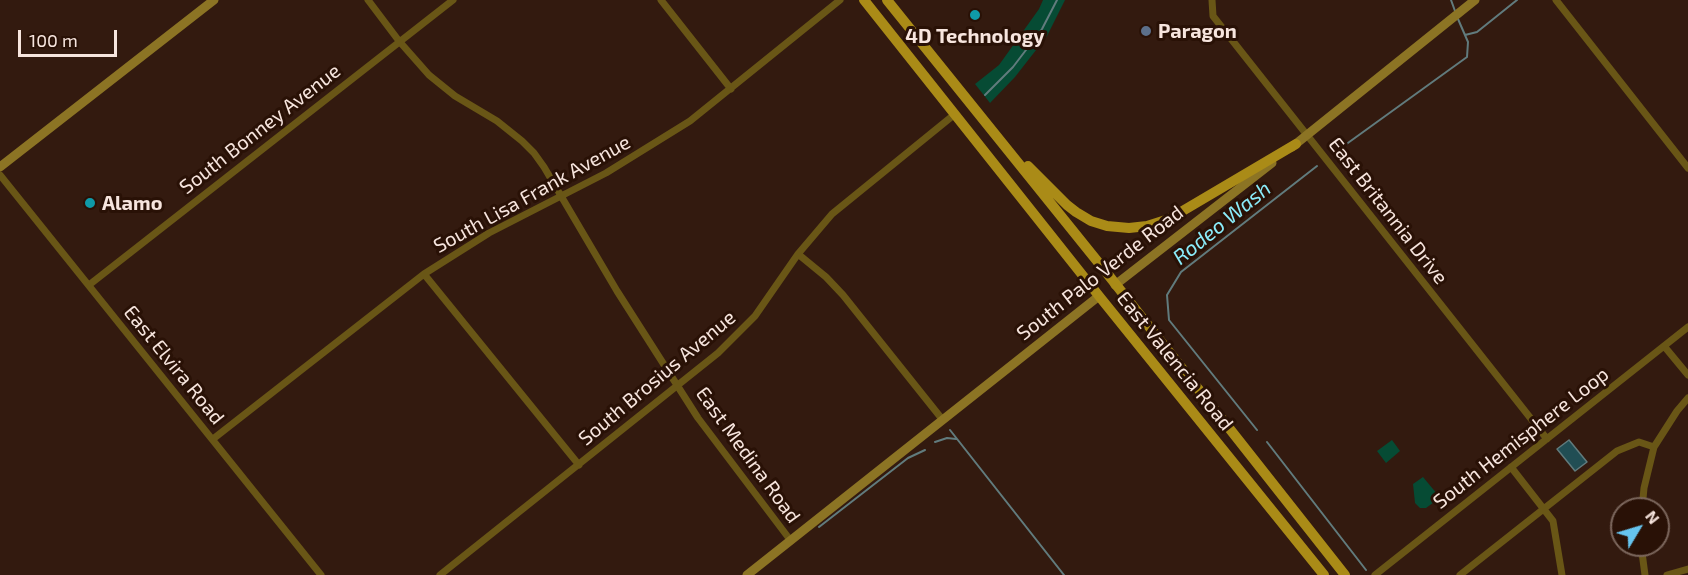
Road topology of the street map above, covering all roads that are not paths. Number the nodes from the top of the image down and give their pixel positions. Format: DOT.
graph roads {
  1 [pos="214,0"];
  2 [pos="368,0"];
  3 [pos="453,0"];
  4 [pos="661,0"];
  5 [pos="840,0"];
  6 [pos="864,0"];
  7 [pos="887,0"];
  8 [pos="1212,0"];
  9 [pos="1475,0"];
  10 [pos="1556,0"];
  11 [pos="399,41"];
  12 [pos="731,89"];
  13 [pos="955,114"];
  14 [pos="989,128"];
  15 [pos="1306,136"];
  16 [pos="1296,144"];
  17 [pos="0,167"];
  18 [pos="1688,168"];
  19 [pos="0,175"];
  20 [pos="561,196"];
  21 [pos="798,254"];
  22 [pos="424,274"];
  23 [pos="89,285"];
  24 [pos="1115,285"];
  25 [pos="1099,296"];
  26 [pos="1688,327"];
  27 [pos="1665,346"];
  28 [pos="1688,375"];
  29 [pos="677,386"];
  30 [pos="1688,398"];
  31 [pos="942,419"];
  32 [pos="213,439"];
  33 [pos="1547,439"];
  34 [pos="1654,447"];
  35 [pos="579,465"];
  36 [pos="1511,467"];
  37 [pos="1643,497"];
  38 [pos="1544,509"];
  39 [pos="791,541"];
  40 [pos="1643,557"];
  41 [pos="1688,569"];
  42 [pos="321,575"];
  43 [pos="440,575"];
  44 [pos="747,575"];
  45 [pos="1324,575"];
  46 [pos="1345,575"];
  47 [pos="1375,575"];
  48 [pos="1460,575"];
  49 [pos="1562,575"];
  50 [pos="1645,575"];
  51 [pos="1667,575"];
  1 -- 17 [label="street"];
  2 -- 11 [label="street, East Medina Road"];
  3 -- 11 [label="street, South Bonney Avenue"];
  4 -- 12 [label="street"];
  5 -- 12 [label="street, South Lisa Frank Avenue"];
  6 -- 13 [label="main road, East Valencia Road"];
  7 -- 14 [label="main road, East Valencia Road"];
  8 -- 15 [label="street, East Britannia Drive"];
  9 -- 15 [label="street, South Palo Verde Road"];
  10 -- 18 [label="street"];
  11 -- 20 [label="street, East Medina Road"];
  11 -- 23 [label="street, South Bonney Avenue"];
  12 -- 20 [label="street, South Lisa Frank Avenue"];
  13 -- 21 [label="street, South Brosius Avenue"];
  13 -- 25 [label="main road, East Valencia Road"];
  14 -- 16 [label="main road"];
  14 -- 24 [label="main road, East Valencia Road"];
  15 -- 16 [label="street, South Palo Verde Road"];
  15 -- 33 [label="street, East Britannia Drive"];
  16 -- 24 [label="street, South Palo Verde Road"];
  19 -- 23 [label="street, East Elvira Road"];
  20 -- 22 [label="street, South Lisa Frank Avenue"];
  20 -- 29 [label="street, East Medina Road"];
  21 -- 29 [label="street, South Brosius Avenue"];
  21 -- 31 [label="street"];
  22 -- 32 [label="street, South Lisa Frank Avenue"];
  22 -- 35 [label="street"];
  23 -- 32 [label="street, East Elvira Road"];
  24 -- 25 [label="main road, South Palo Verde Road"];
  24 -- 46 [label="main road, East Valencia Road"];
  25 -- 31 [label="street, South Palo Verde Road"];
  25 -- 45 [label="main road, East Valencia Road"];
  26 -- 27 [label="street, South Hemisphere Loop"];
  27 -- 28 [label="street"];
  27 -- 33 [label="street, South Hemisphere Loop"];
  29 -- 35 [label="street, South Brosius Avenue"];
  29 -- 39 [label="street, East Medina Road"];
  30 -- 34 [label="street"];
  31 -- 39 [label="street, South Palo Verde Road"];
  32 -- 42 [label="street, East Elvira Road"];
  33 -- 36 [label="street, South Hemisphere Loop"];
  34 -- 37 [label="street"];
  34 -- 38 [label="street"];
  35 -- 43 [label="street, South Brosius Avenue"];
  36 -- 38 [label="street"];
  36 -- 47 [label="street, South Hemisphere Loop"];
  38 -- 48 [label="street"];
  38 -- 49 [label="street"];
  39 -- 44 [label="street, South Palo Verde Road"];
  40 -- 50 [label="street"];
  41 -- 51 [label="street"];
}
